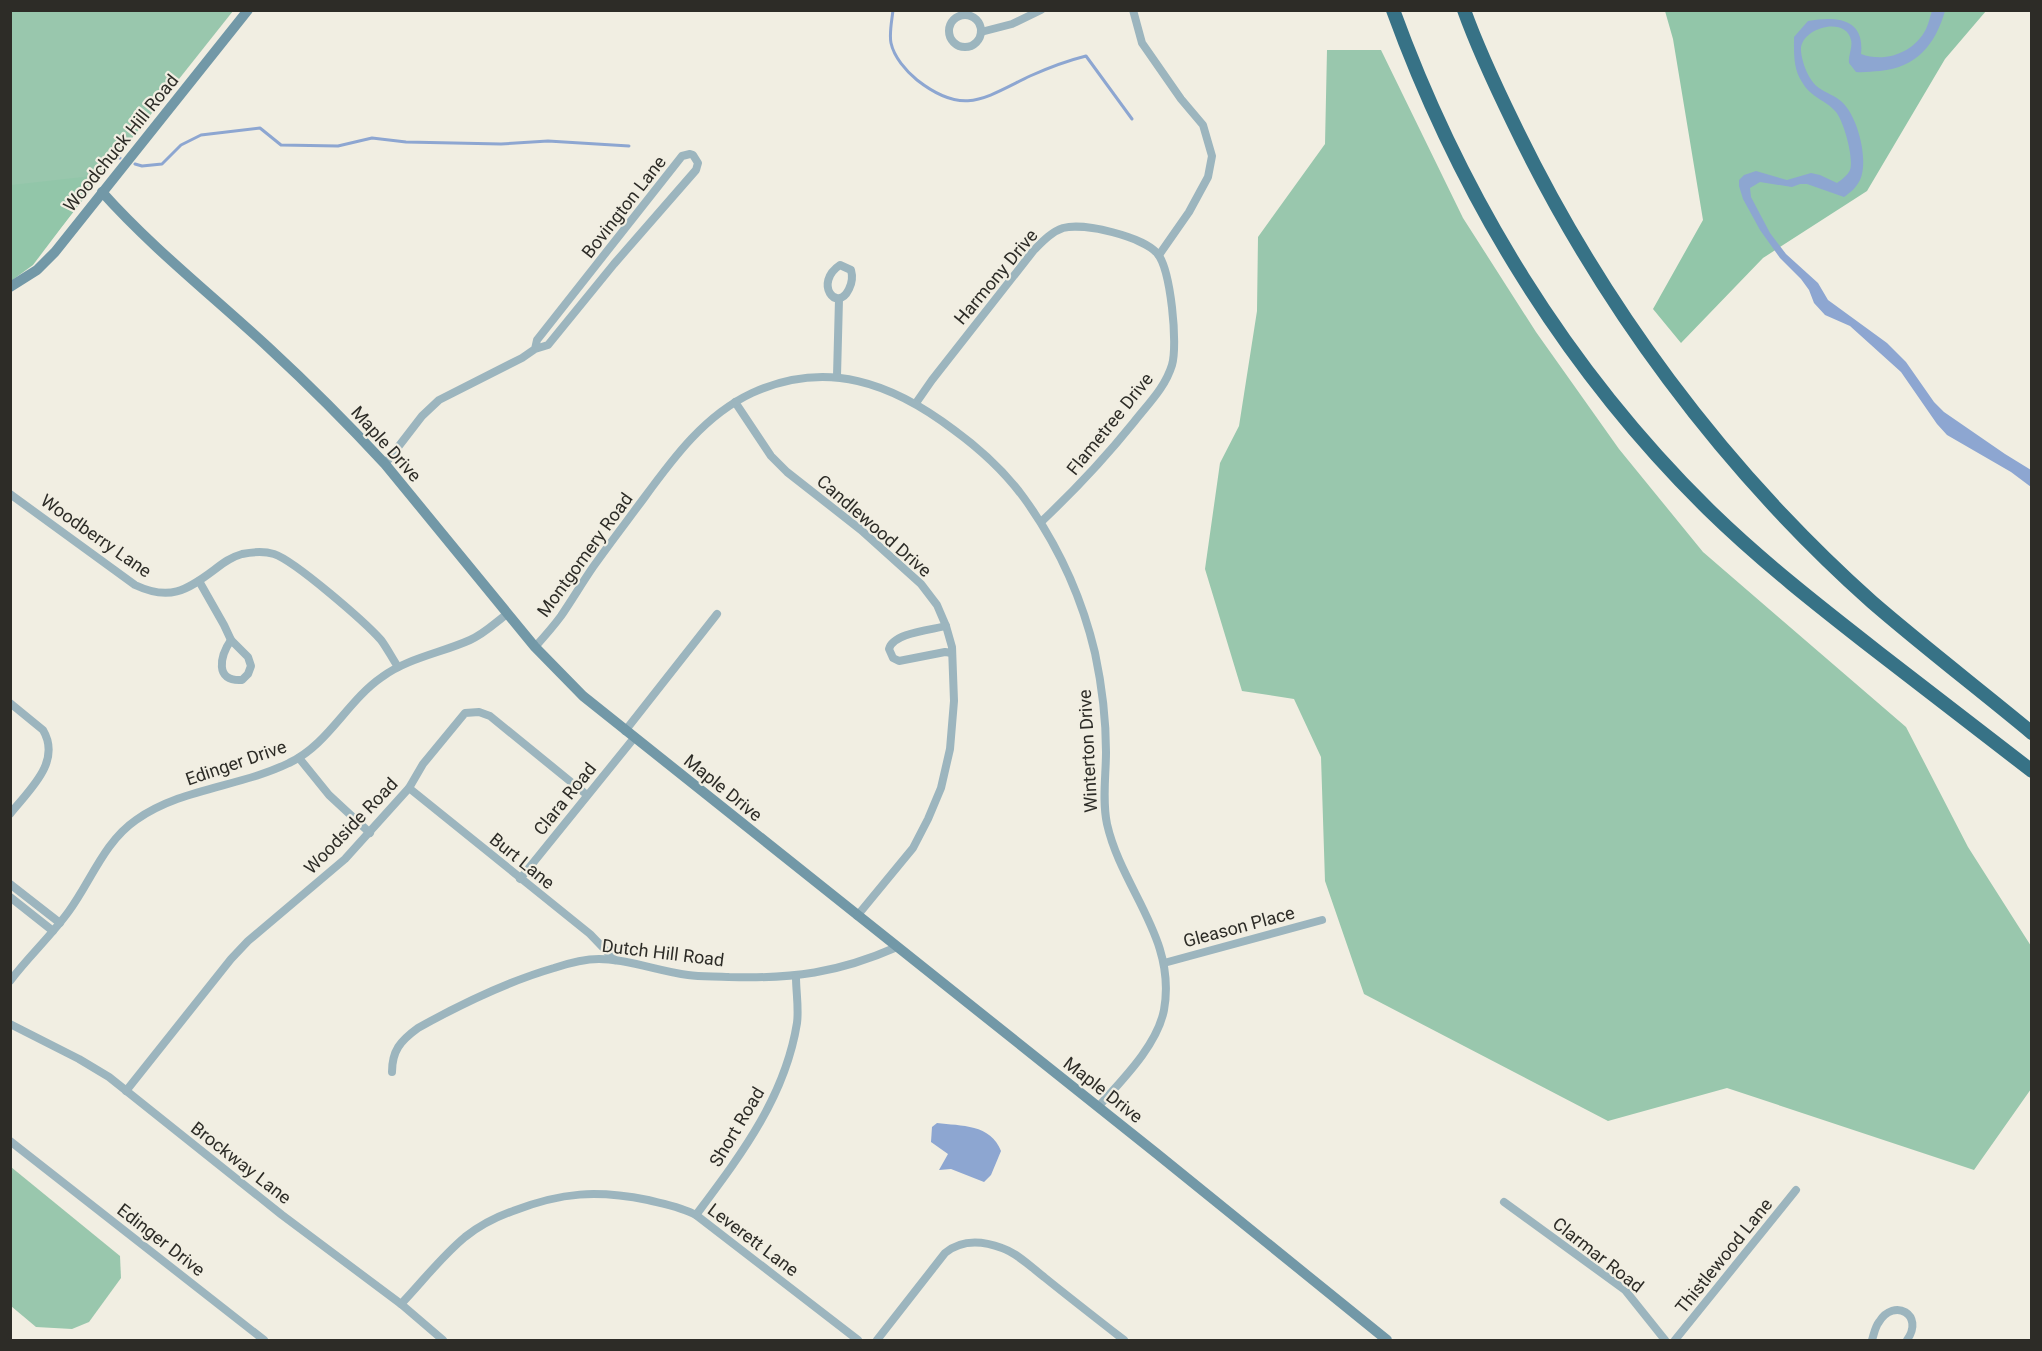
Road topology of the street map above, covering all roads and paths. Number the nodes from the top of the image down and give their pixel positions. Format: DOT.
graph roads {
  1 [pos="248,10"];
  2 [pos="1041,10"];
  3 [pos="1133,10"];
  4 [pos="1393,10"];
  5 [pos="1464,10"];
  6 [pos="981,32"];
  7 [pos="102,192"];
  8 [pos="1158,255"];
  9 [pos="583,283"];
  10 [pos="10,287"];
  11 [pos="592,291"];
  12 [pos="839,299"];
  13 [pos="535,349"];
  14 [pos="837,376"];
  15 [pos="735,402"];
  16 [pos="916,404"];
  17 [pos="384,464"];
  18 [pos="658,479"];
  19 [pos="10,494"];
  20 [pos="1041,522"];
  21 [pos="199,581"];
  22 [pos="507,614"];
  23 [pos="717,614"];
  24 [pos="946,626"];
  25 [pos="231,640"];
  26 [pos="535,646"];
  27 [pos="952,653"];
  28 [pos="398,667"];
  29 [pos="10,703"];
  30 [pos="2031,733"];
  31 [pos="629,734"];
  32 [pos="299,758"];
  33 [pos="2031,771"];
  34 [pos="409,788"];
  35 [pos="587,795"];
  36 [pos="10,814"];
  37 [pos="370,832"];
  38 [pos="520,879"];
  39 [pos="10,884"];
  40 [pos="10,897"];
  41 [pos="857,916"];
  42 [pos="1322,920"];
  43 [pos="60,923"];
  44 [pos="54,931"];
  45 [pos="897,947"];
  46 [pos="615,960"];
  47 [pos="1164,963"];
  48 [pos="796,977"];
  49 [pos="10,981"];
  50 [pos="10,1024"];
  51 [pos="392,1072"];
  52 [pos="126,1091"];
  53 [pos="1098,1107"];
  54 [pos="10,1141"];
  55 [pos="1796,1190"];
  56 [pos="1504,1202"];
  57 [pos="696,1215"];
  58 [pos="401,1304"];
  59 [pos="264,1341"];
  60 [pos="443,1341"];
  61 [pos="858,1341"];
  62 [pos="877,1341"];
  63 [pos="1124,1341"];
  64 [pos="1387,1341"];
  65 [pos="1665,1341"];
  66 [pos="1675,1341"];
  67 [pos="1872,1341"];
  68 [pos="1907,1341"];
  1 -- 7 [label="street, Woodchuck Hill Road"];
  2 -- 6 [label="street"];
  3 -- 8 [label="street"];
  4 -- 33 [label="highway"];
  5 -- 30 [label="highway"];
  6 -- 6 [label="street"];
  7 -- 10 [label="street, Woodchuck Hill Road"];
  7 -- 17 [label="street, Maple Drive"];
  8 -- 16 [label="street, Harmony Drive"];
  8 -- 20 [label="street, Flametree Drive"];
  9 -- 11 [label="street"];
  9 -- 11 [label="street, Bovington Lane"];
  9 -- 13 [label="street, Bovington Lane"];
  11 -- 13 [label="street, Bovington Lane"];
  12 -- 14 [label="street"];
  13 -- 17 [label="street, Bovington Lane"];
  14 -- 15 [label="street, Winterton Drive"];
  14 -- 16 [label="street, Winterton Drive"];
  15 -- 18 [label="street, Winterton Drive"];
  15 -- 24 [label="street, Candlewood Drive"];
  16 -- 20 [label="street, Winterton Drive"];
  17 -- 22 [label="street, Maple Drive"];
  18 -- 26 [label="street, Montgomery Road"];
  19 -- 21 [label="street, Woodberry Lane"];
  20 -- 47 [label="street, Winterton Drive"];
  21 -- 25 [label="street"];
  21 -- 28 [label="street, Woodberry Lane"];
  22 -- 26 [label="street, Maple Drive"];
  22 -- 28 [label="street, Edinger Drive"];
  23 -- 31 [label="street, Clara Road"];
  24 -- 27 [label="street, Candlewood Drive"];
  24 -- 27 [label="street"];
  25 -- 25 [label="street"];
  26 -- 31 [label="street, Maple Drive"];
  27 -- 41 [label="street, Candlewood Drive"];
  28 -- 32 [label="street, Edinger Drive"];
  29 -- 36 [label="street"];
  31 -- 35 [label="street, Clara Road"];
  31 -- 41 [label="street, Maple Drive"];
  32 -- 37 [label="street"];
  32 -- 43 [label="street, Edinger Drive"];
  34 -- 35 [label="street, Woodside Road"];
  34 -- 37 [label="street, Woodside Road"];
  34 -- 38 [label="street, Burt Lane"];
  35 -- 38 [label="street, Clara Road"];
  37 -- 52 [label="street, Woodside Road"];
  38 -- 46 [label="street, Burt Lane"];
  39 -- 43 [label="street"];
  40 -- 44 [label="street"];
  41 -- 45 [label="street, Maple Drive"];
  42 -- 47 [label="street, Gleason Place"];
  43 -- 44 [label="street, Edinger Drive"];
  44 -- 49 [label="street, Edinger Drive"];
  45 -- 48 [label="street, Dutch Hill Road"];
  45 -- 53 [label="street, Maple Drive"];
  46 -- 48 [label="street, Dutch Hill Road"];
  46 -- 51 [label="street, Dutch Hill Road"];
  47 -- 53 [label="street, Winterton Drive"];
  48 -- 57 [label="street, Short Road"];
  50 -- 52 [label="street, Brockway Lane"];
  52 -- 58 [label="street, Brockway Lane"];
  53 -- 64 [label="street, Maple Drive"];
  54 -- 59 [label="street, Edinger Drive"];
  55 -- 66 [label="street, Thistlewood Lane"];
  56 -- 65 [label="street, Clarmar Road"];
  57 -- 58 [label="street, Leverett Lane"];
  57 -- 61 [label="street, Leverett Lane"];
  58 -- 60 [label="street, Brockway Lane"];
  62 -- 63 [label="street"];
  67 -- 68 [label="street"];
}
